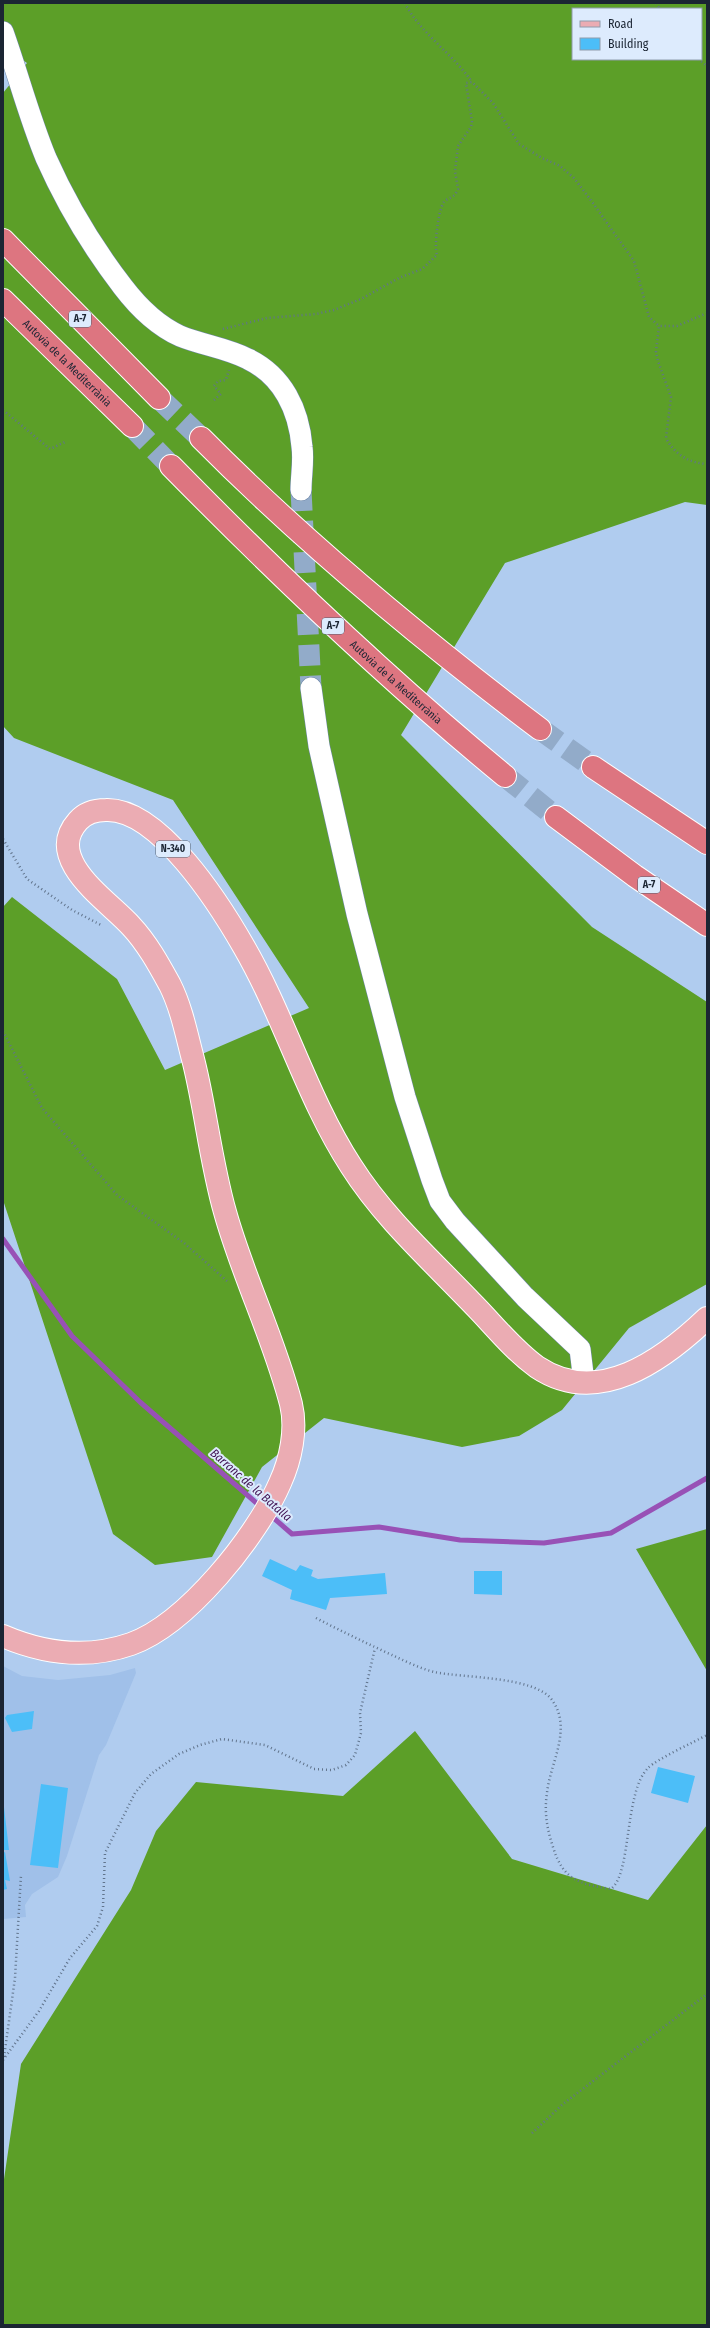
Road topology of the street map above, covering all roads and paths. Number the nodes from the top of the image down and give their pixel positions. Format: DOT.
graph roads {
  1 [pos="404,3"];
  2 [pos="3,32"];
  3 [pos="472,82"];
  4 [pos="3,240"];
  5 [pos="3,300"];
  6 [pos="707,313"];
  7 [pos="659,326"];
  8 [pos="218,329"];
  9 [pos="223,350"];
  10 [pos="159,398"];
  11 [pos="214,400"];
  12 [pos="3,410"];
  13 [pos="132,426"];
  14 [pos="201,438"];
  15 [pos="65,442"];
  16 [pos="707,464"];
  17 [pos="171,466"];
  18 [pos="301,490"];
  19 [pos="311,688"];
  20 [pos="540,729"];
  21 [pos="593,767"];
  22 [pos="505,776"];
  23 [pos="556,817"];
  24 [pos="3,839"];
  25 [pos="707,843"];
  26 [pos="707,925"];
  27 [pos="104,927"];
  28 [pos="3,1031"];
  29 [pos="229,1283"];
  30 [pos="707,1318"];
  31 [pos="584,1382"];
  32 [pos="316,1618"];
  33 [pos="3,1636"];
  34 [pos="375,1648"];
  35 [pos="707,1735"];
  36 [pos="21,1875"];
  37 [pos="707,1994"];
  38 [pos="3,2059"];
  39 [pos="532,2133"];
  1 -- 3 [label="path"];
  2 -- 9 [label="street"];
  3 -- 7 [label="path"];
  3 -- 8 [label="path"];
  4 -- 10 [label="highway, A-7"];
  5 -- 13 [label="highway, Autovia de la Mediterrània"];
  6 -- 7 [label="path"];
  7 -- 16 [label="path"];
  9 -- 11 [label="path"];
  9 -- 18 [label="street"];
  12 -- 15 [label="path"];
  14 -- 20 [label="highway"];
  17 -- 22 [label="highway, Autovia de la Mediterrània / A-7"];
  19 -- 31 [label="street"];
  21 -- 25 [label="highway"];
  23 -- 26 [label="highway, A-7"];
  24 -- 27 [label="path"];
  28 -- 29 [label="path"];
  30 -- 31 [label="main road, N-340"];
  31 -- 33 [label="main road, N-340"];
  32 -- 34 [label="path"];
  34 -- 35 [label="path"];
  34 -- 38 [label="path"];
  36 -- 38 [label="path"];
  37 -- 39 [label="path"];
}
